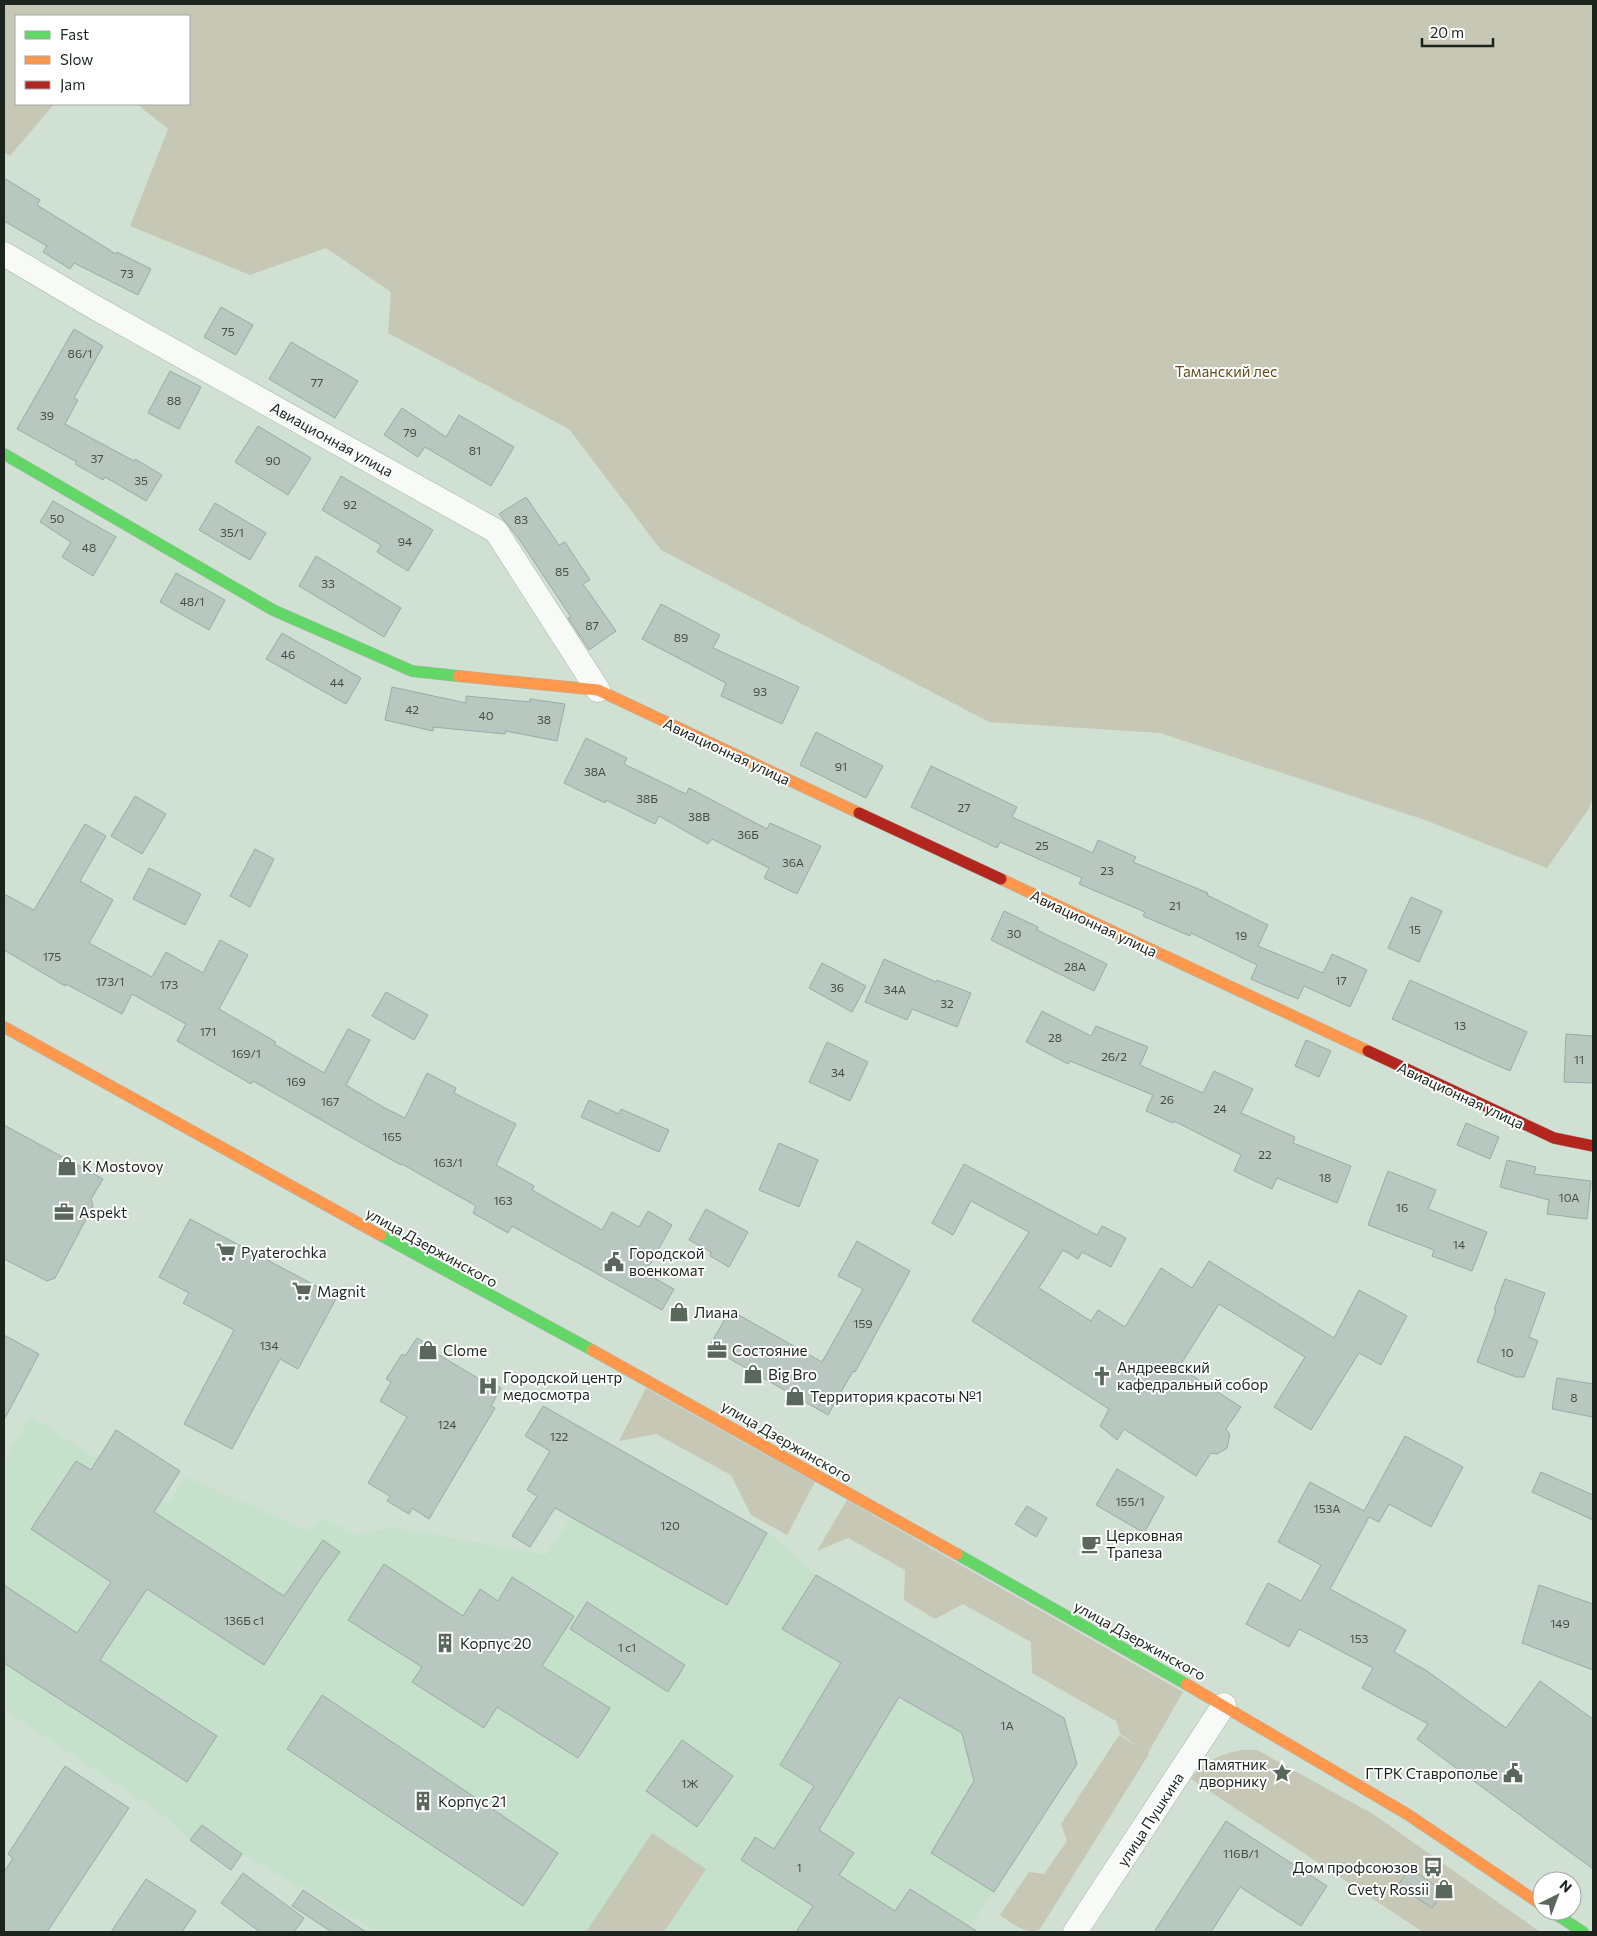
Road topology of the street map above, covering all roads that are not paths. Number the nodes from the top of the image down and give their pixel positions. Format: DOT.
graph roads {
  1 [pos="4,254"];
  2 [pos="4,454"];
  3 [pos="598,690"];
  4 [pos="4,1027"];
  5 [pos="1593,1146"];
  6 [pos="1224,1705"];
  7 [pos="1532,1898"];
  8 [pos="1566,1921"];
  9 [pos="1075,1932"];
  10 [pos="1583,1932"];
  1 -- 3 [label="street, Авиационная улица"];
  2 -- 3 [label="street, Авиационная улица"];
  3 -- 5 [label="street, Авиационная улица"];
  4 -- 6 [label="street, улица Дзержинского"];
  6 -- 7 [label="street, улица Дзержинского"];
  6 -- 9 [label="street, улица Пушкина"];
  8 -- 10 [label="street"];
}
